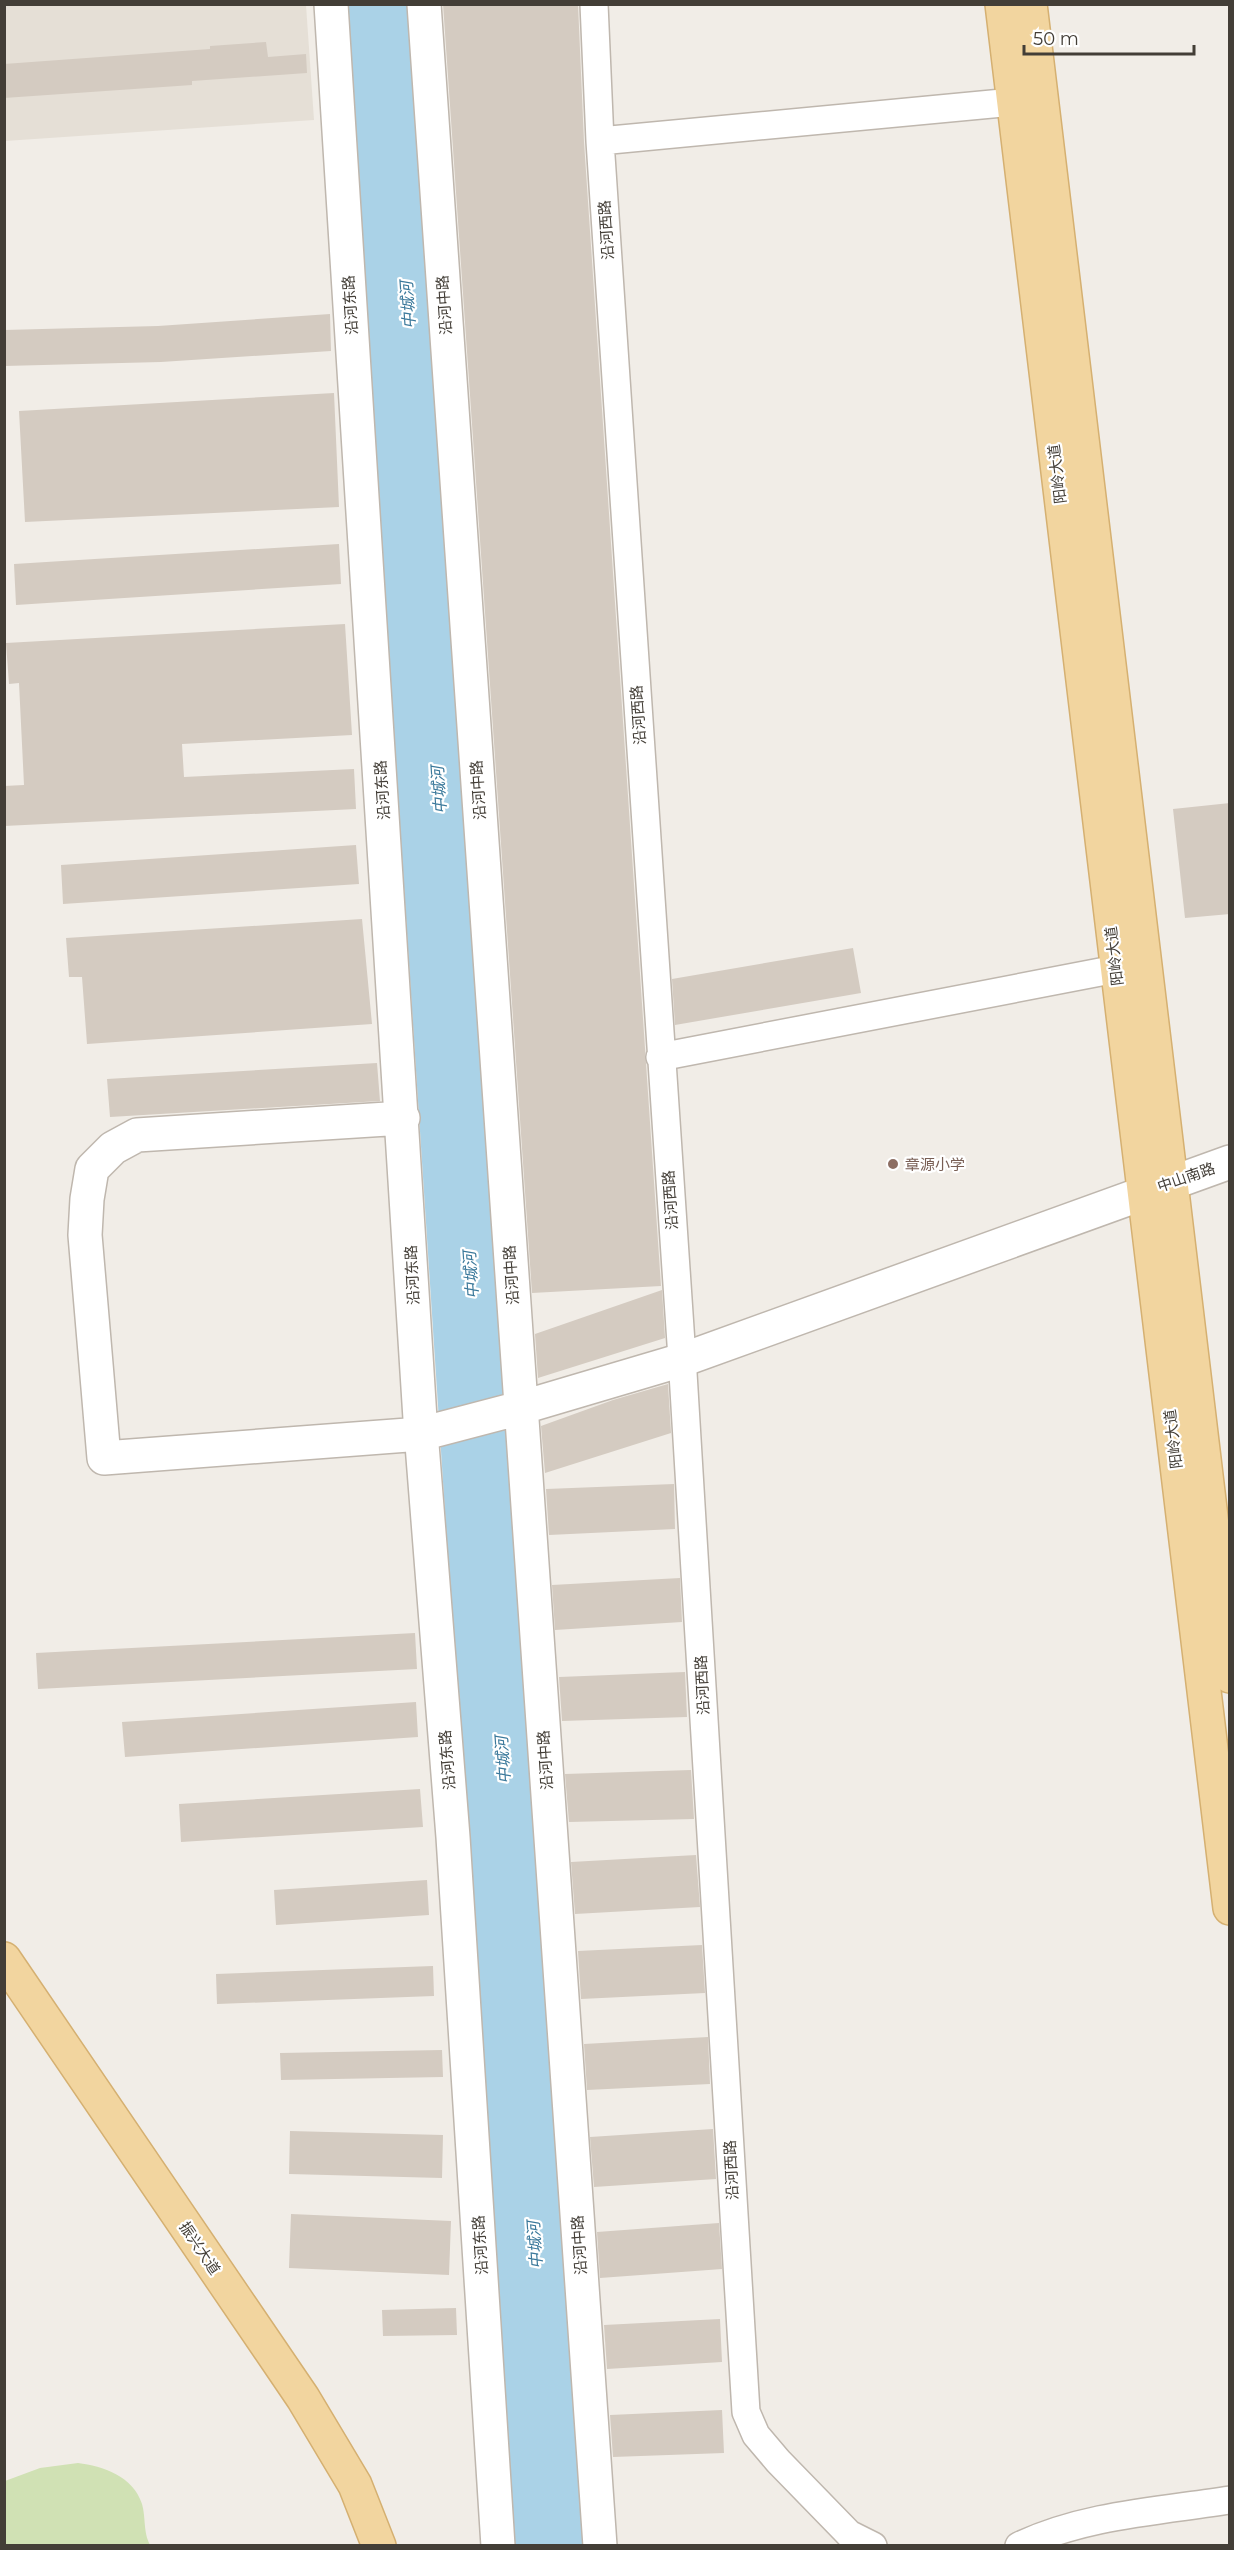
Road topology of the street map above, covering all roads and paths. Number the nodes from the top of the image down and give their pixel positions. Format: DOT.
graph roads {
  1 [pos="331,4"];
  2 [pos="424,4"];
  3 [pos="594,4"];
  4 [pos="1002,4"];
  5 [pos="1030,4"];
  6 [pos="1013,102"];
  7 [pos="600,141"];
  8 [pos="1116,969"];
  9 [pos="660,1057"];
  10 [pos="403,1118"];
  11 [pos="1230,1162"];
  12 [pos="1157,1187"];
  13 [pos="682,1360"];
  14 [pos="510,1411"];
  15 [pos="435,1430"];
  16 [pos="1230,1676"];
  17 [pos="1230,1908"];
  18 [pos="4,1959"];
  19 [pos="4,1986"];
  20 [pos="1230,2500"];
  21 [pos="360,2546"];
  22 [pos="379,2546"];
  23 [pos="498,2546"];
  24 [pos="600,2546"];
  25 [pos="873,2546"];
  26 [pos="1018,2546"];
  1 -- 10 [label="street, 沿河东路"];
  2 -- 14 [label="street, 沿河中路"];
  3 -- 7 [label="street, 沿河西路"];
  4 -- 6 [label="main road, 阳岭大道"];
  5 -- 12 [label="main road, 阳岭大道"];
  6 -- 7 [label="street"];
  6 -- 8 [label="main road, 阳岭大道"];
  7 -- 9 [label="street, 沿河西路"];
  8 -- 9 [label="street"];
  8 -- 12 [label="main road, 阳岭大道"];
  9 -- 13 [label="street, 沿河西路"];
  10 -- 15 [label="street, 沿河东路"];
  10 -- 15 [label="street, 中山南路"];
  11 -- 12 [label="street, 中山南路"];
  12 -- 13 [label="street, 中山南路"];
  12 -- 16 [label="main road, 阳岭大道"];
  12 -- 17 [label="main road, 阳岭大道"];
  13 -- 14 [label="street, 中山南路"];
  13 -- 25 [label="street, 沿河西路"];
  14 -- 15 [label="street, 中山南路"];
  14 -- 24 [label="street, 沿河中路"];
  15 -- 23 [label="street, 沿河东路"];
  18 -- 22 [label="main road, 振兴大道"];
  19 -- 21 [label="main road, 振兴大道"];
  20 -- 26 [label="street"];
}
